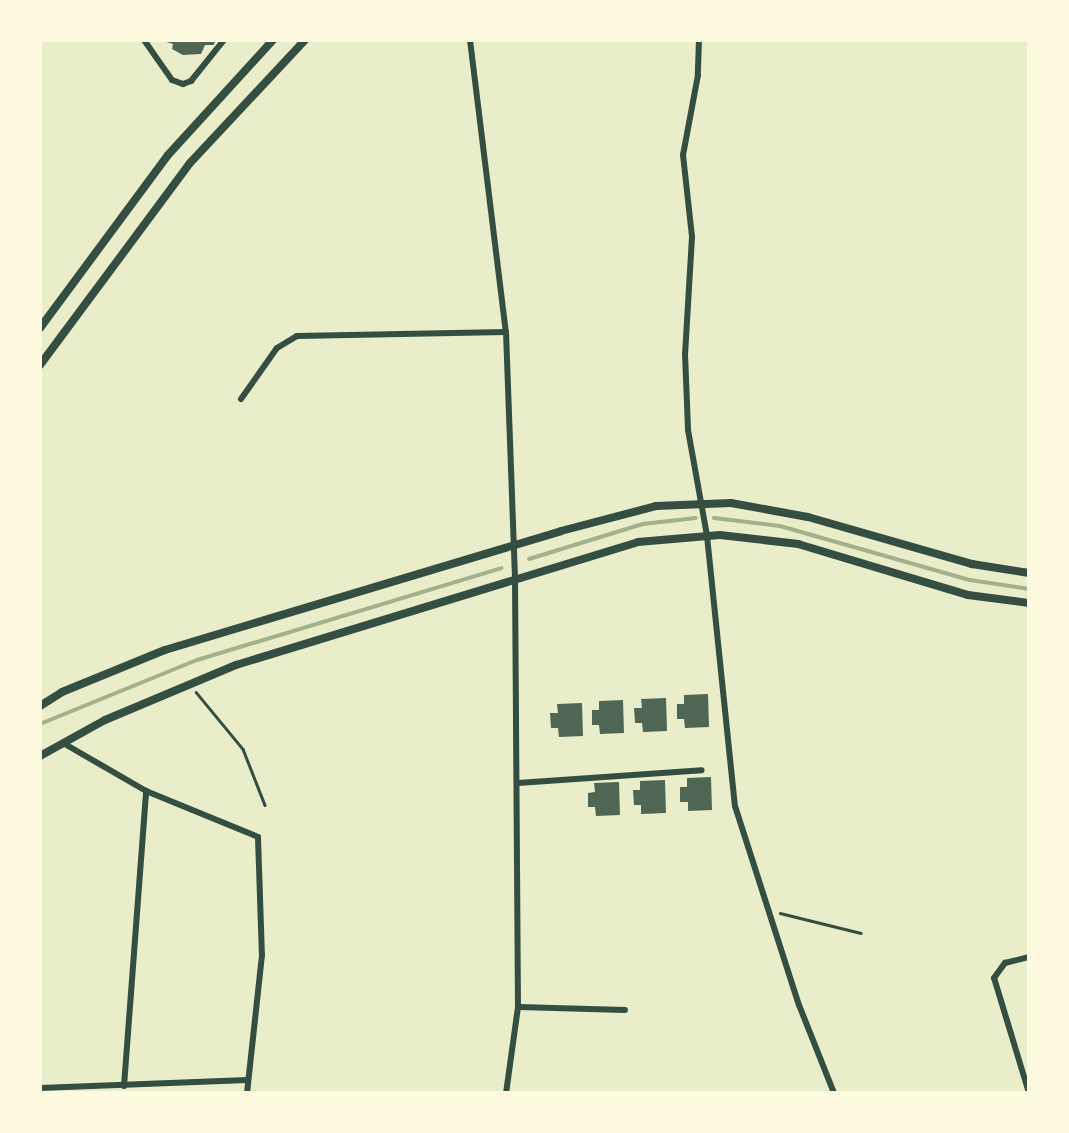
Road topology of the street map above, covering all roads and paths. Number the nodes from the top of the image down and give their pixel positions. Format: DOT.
graph roads {
  1 [pos="144,40"];
  2 [pos="224,40"];
  3 [pos="273,40"];
  4 [pos="305,40"];
  5 [pos="698,40"];
  6 [pos="471,44"];
  7 [pos="40,328"];
  8 [pos="506,332"];
  9 [pos="40,365"];
  10 [pos="241,399"];
  11 [pos="702,504"];
  12 [pos="708,536"];
  13 [pos="512,545"];
  14 [pos="1029,573"];
  15 [pos="515,578"];
  16 [pos="1029,603"];
  17 [pos="189,684"];
  18 [pos="40,706"];
  19 [pos="63,744"];
  20 [pos="40,756"];
  21 [pos="702,770"];
  22 [pos="518,783"];
  23 [pos="146,791"];
  24 [pos="265,805"];
  25 [pos="770,910"];
  26 [pos="861,933"];
  27 [pos="1029,957"];
  28 [pos="518,1007"];
  29 [pos="625,1010"];
  30 [pos="248,1080"];
  31 [pos="124,1086"];
  32 [pos="40,1088"];
  33 [pos="247,1093"];
  34 [pos="506,1093"];
  35 [pos="834,1093"];
  36 [pos="1029,1093"];
  1 -- 2 [label="street"];
  3 -- 7 [label="street"];
  4 -- 9 [label="street"];
  5 -- 11 [label="street"];
  6 -- 8 [label="street"];
  8 -- 10 [label="street"];
  8 -- 13 [label="street"];
  11 -- 12 [label="street"];
  11 -- 13 [label="street"];
  11 -- 14 [label="street"];
  12 -- 15 [label="street"];
  12 -- 16 [label="street"];
  12 -- 25 [label="street"];
  13 -- 15 [label="street"];
  13 -- 18 [label="street"];
  15 -- 17 [label="street"];
  15 -- 22 [label="street"];
  17 -- 19 [label="street"];
  17 -- 24 [label="path"];
  19 -- 20 [label="street"];
  19 -- 23 [label="street"];
  21 -- 22 [label="street"];
  22 -- 28 [label="street"];
  23 -- 30 [label="street"];
  23 -- 31 [label="street"];
  25 -- 26 [label="path"];
  25 -- 35 [label="street"];
  27 -- 36 [label="street"];
  28 -- 29 [label="street"];
  28 -- 34 [label="street"];
  30 -- 31 [label="street"];
  30 -- 33 [label="street"];
  31 -- 32 [label="street"];
}
